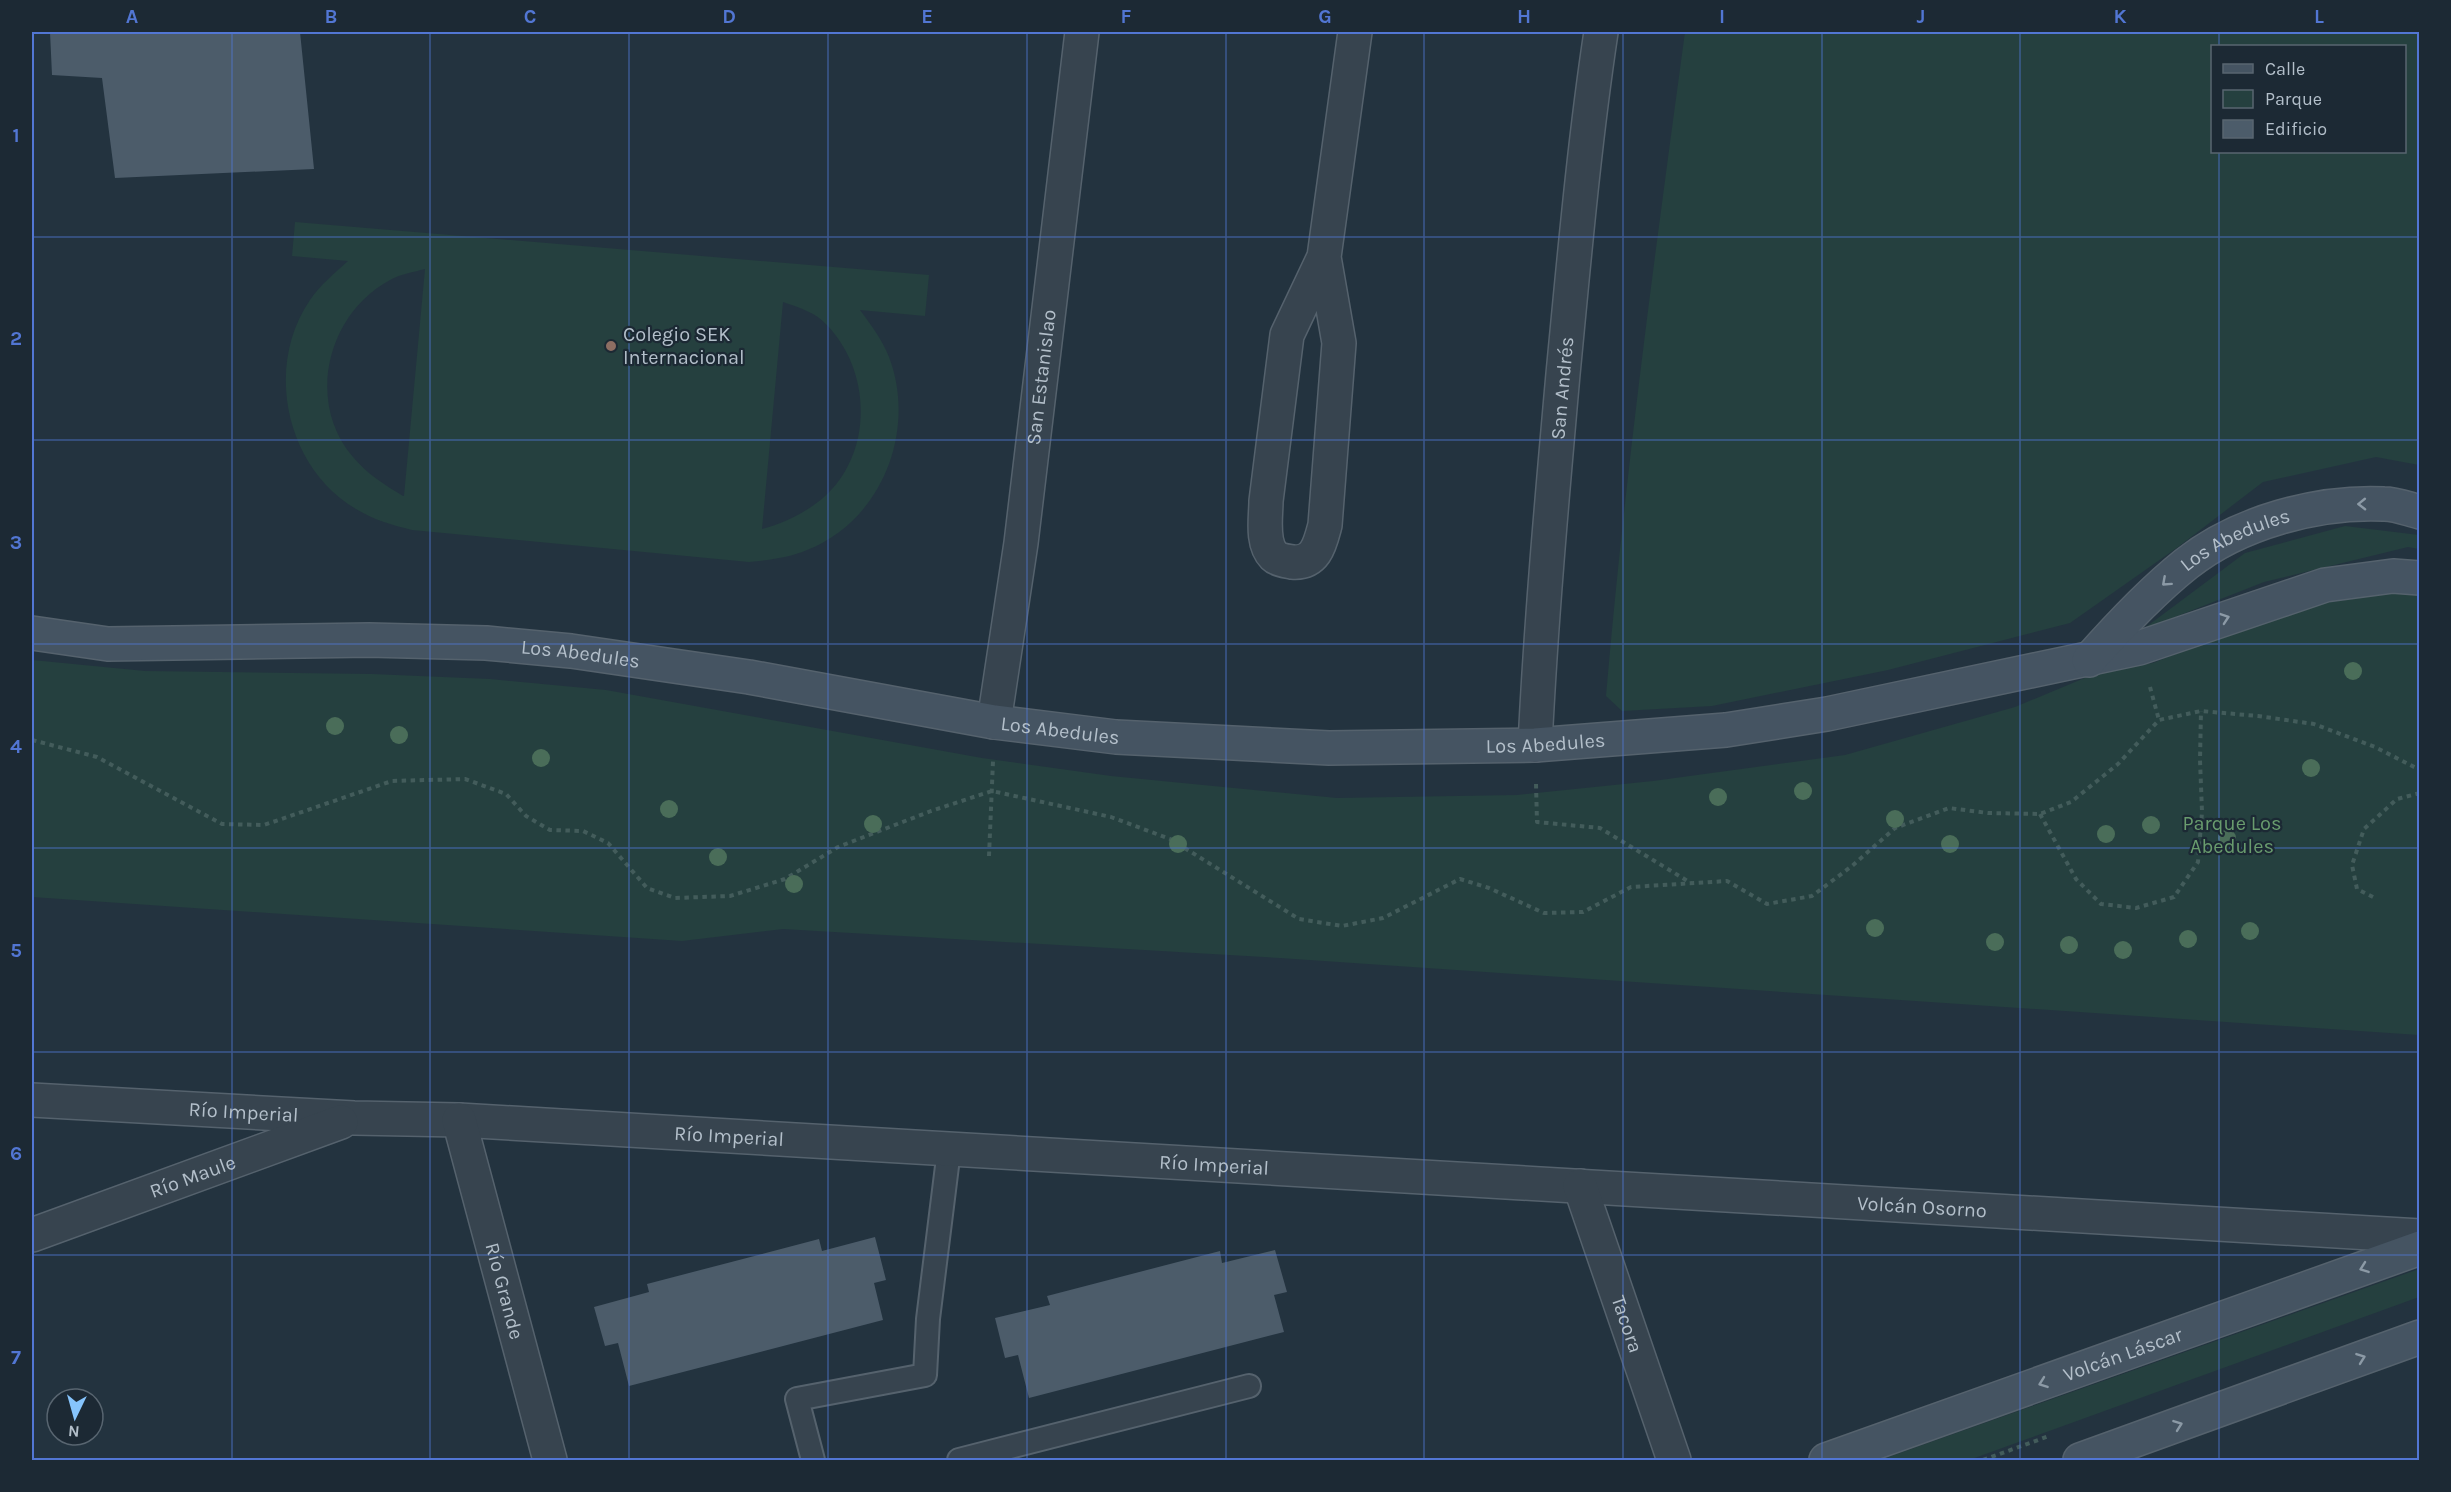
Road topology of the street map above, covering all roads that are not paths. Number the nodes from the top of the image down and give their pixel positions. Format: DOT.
graph roads {
  1 [pos="1082,32"];
  2 [pos="1355,32"];
  3 [pos="1601,32"];
  4 [pos="1324,257"];
  5 [pos="2420,512"];
  6 [pos="2420,578"];
  7 [pos="32,633"];
  8 [pos="2089,660"];
  9 [pos="994,722"];
  10 [pos="1535,745"];
  11 [pos="32,1100"];
  12 [pos="354,1118"];
  13 [pos="459,1120"];
  14 [pos="949,1150"];
  15 [pos="1425,1176"];
  16 [pos="1580,1185"];
  17 [pos="32,1235"];
  18 [pos="2420,1236"];
  19 [pos="2420,1248"];
  20 [pos="2420,1336"];
  21 [pos="1249,1386"];
  22 [pos="550,1461"];
  23 [pos="813,1461"];
  24 [pos="959,1461"];
  25 [pos="1674,1461"];
  26 [pos="1826,1461"];
  27 [pos="2080,1461"];
  1 -- 9 [label="street, San Estanislao"];
  2 -- 4 [label="street"];
  3 -- 10 [label="street, San Andrés"];
  4 -- 4 [label="street"];
  5 -- 8 [label="street, Los Abedules, one-way"];
  8 -- 6 [label="street, Los Abedules, one-way"];
  7 -- 9 [label="street, Los Abedules"];
  8 -- 10 [label="street, Los Abedules"];
  9 -- 10 [label="street, Los Abedules"];
  11 -- 12 [label="street, Río Imperial"];
  12 -- 13 [label="street, Río Imperial"];
  12 -- 17 [label="street, Río Maule"];
  13 -- 14 [label="street, Río Imperial"];
  13 -- 22 [label="street, Río Grande"];
  14 -- 15 [label="street, Río Imperial"];
  14 -- 23 [label="lane"];
  15 -- 16 [label="street, Volcán Osorno"];
  16 -- 18 [label="street, Volcán Osorno"];
  16 -- 25 [label="street, Tacora"];
  19 -- 26 [label="street, Volcán Láscar, one-way"];
  27 -- 20 [label="street, one-way"];
  21 -- 24 [label="lane"];
}
